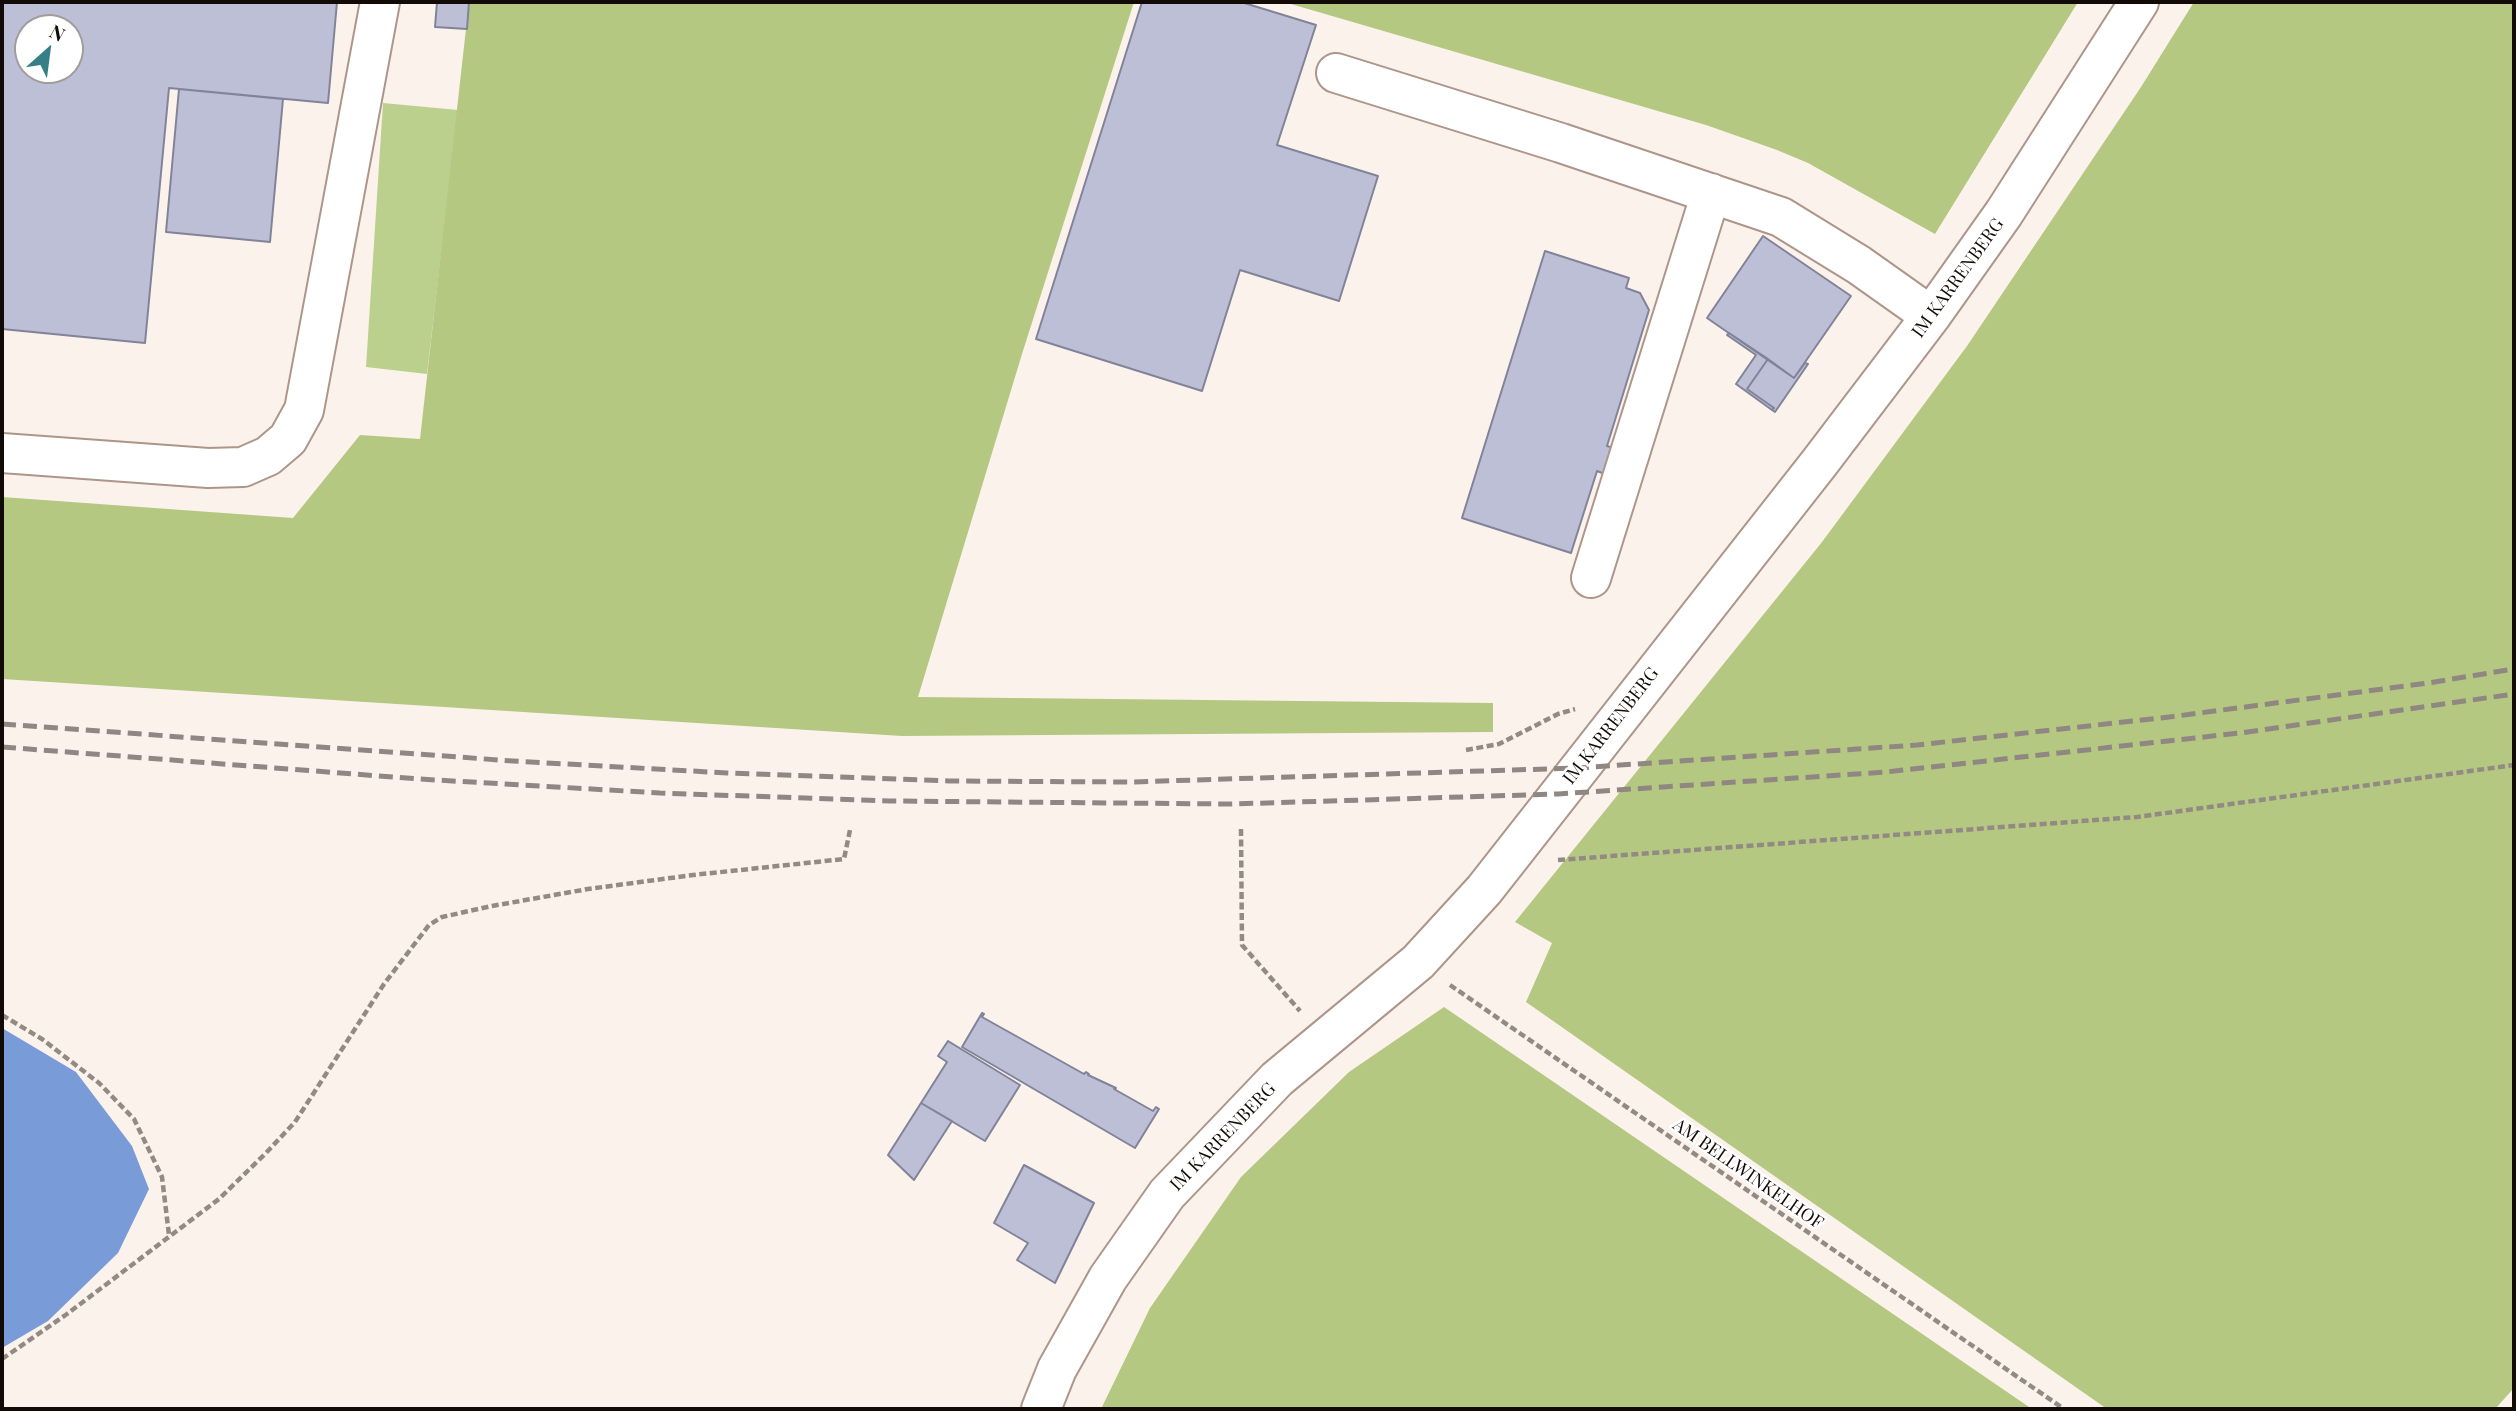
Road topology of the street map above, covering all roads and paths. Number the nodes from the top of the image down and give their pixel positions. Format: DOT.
graph roads {
  1 [pos="380,2"];
  2 [pos="2139,2"];
  3 [pos="1336,74"];
  4 [pos="1711,193"];
  5 [pos="1931,316"];
  6 [pos="2,453"];
  7 [pos="1591,578"];
  8 [pos="1579,708"];
  9 [pos="1466,750"];
  10 [pos="2514,765"];
  11 [pos="1241,829"];
  12 [pos="850,830"];
  13 [pos="1504,864"];
  14 [pos="1418,962"];
  15 [pos="2,1015"];
  16 [pos="1326,1041"];
  17 [pos="169,1236"];
  18 [pos="2,1359"];
  19 [pos="1041,1409"];
  20 [pos="2064,1409"];
  1 -- 6 [label="street"];
  2 -- 5 [label="street, IM KARRENBERG"];
  3 -- 4 [label="street"];
  4 -- 5 [label="street"];
  4 -- 7 [label="street"];
  5 -- 13 [label="street, IM KARRENBERG"];
  8 -- 9 [label="path"];
  10 -- 13 [label="path"];
  11 -- 16 [label="path"];
  12 -- 17 [label="path"];
  13 -- 14 [label="street, IM KARRENBERG"];
  14 -- 16 [label="street, IM KARRENBERG"];
  14 -- 20 [label="path, AM BELLWINKELHOF"];
  15 -- 17 [label="path"];
  16 -- 19 [label="street, IM KARRENBERG"];
  17 -- 18 [label="path"];
}
